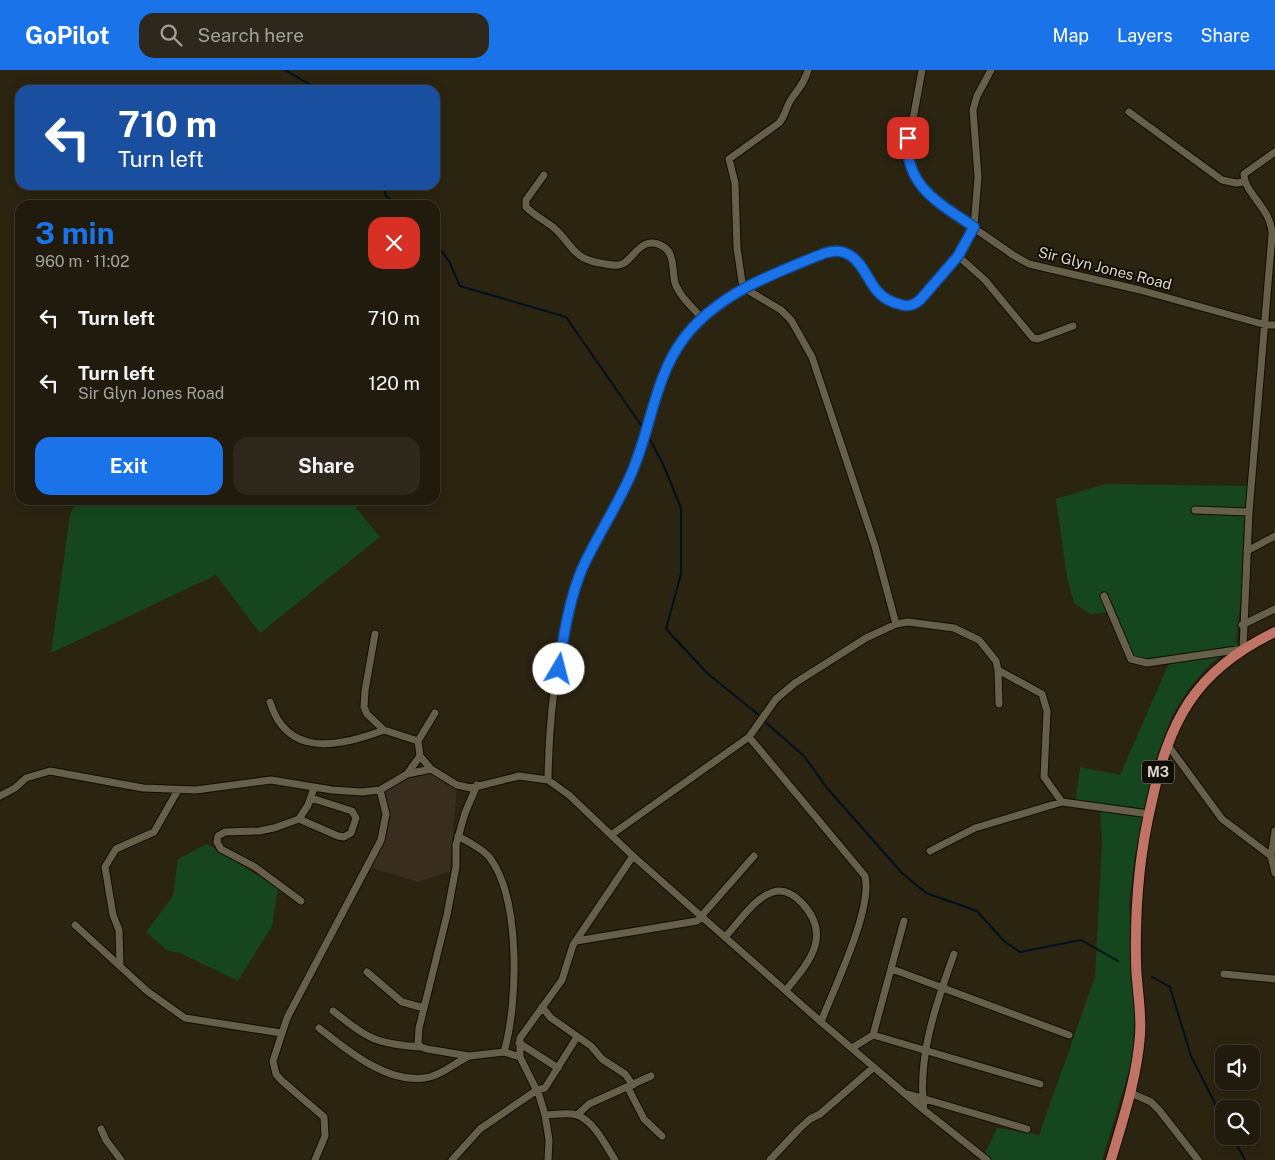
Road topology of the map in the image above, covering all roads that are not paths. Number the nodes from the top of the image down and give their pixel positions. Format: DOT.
graph roads {
  1 [pos="808,70"];
  2 [pos="922,70"];
  3 [pos="991,70"];
  4 [pos="1129,112"];
  5 [pos="1275,152"];
  6 [pos="544,174"];
  7 [pos="1245,182"];
  8 [pos="974,227"];
  9 [pos="958,256"];
  10 [pos="746,287"];
  11 [pos="703,319"];
  12 [pos="1266,325"];
  13 [pos="1275,325"];
  14 [pos="1073,326"];
  15 [pos="1195,510"];
  16 [pos="1249,512"];
  17 [pos="1275,536"];
  18 [pos="1247,551"];
  19 [pos="1104,596"];
  20 [pos="1275,609"];
  21 [pos="896,624"];
  22 [pos="1242,625"];
  23 [pos="1275,632"];
  24 [pos="375,634"];
  25 [pos="1242,649"];
  26 [pos="998,670"];
  27 [pos="270,702"];
  28 [pos="999,704"];
  29 [pos="435,713"];
  30 [pos="384,730"];
  31 [pos="749,737"];
  32 [pos="418,741"];
  33 [pos="1166,744"];
  34 [pos="420,756"];
  35 [pos="431,769"];
  36 [pos="407,774"];
  37 [pos="548,780"];
  38 [pos="477,785"];
  39 [pos="314,788"];
  40 [pos="178,790"];
  41 [pos="380,790"];
  42 [pos="0,796"];
  43 [pos="311,798"];
  44 [pos="1062,802"];
  45 [pos="1149,814"];
  46 [pos="299,819"];
  47 [pos="1275,831"];
  48 [pos="611,835"];
  49 [pos="458,836"];
  50 [pos="1273,850"];
  51 [pos="930,851"];
  52 [pos="633,856"];
  53 [pos="754,856"];
  54 [pos="1275,873"];
  55 [pos="302,900"];
  56 [pos="703,916"];
  57 [pos="904,921"];
  58 [pos="75,925"];
  59 [pos="726,936"];
  60 [pos="576,941"];
  61 [pos="954,954"];
  62 [pos="120,966"];
  63 [pos="892,969"];
  64 [pos="367,972"];
  65 [pos="1224,974"];
  66 [pos="1275,979"];
  67 [pos="943,987"];
  68 [pos="786,990"];
  69 [pos="542,1007"];
  70 [pos="424,1008"];
  71 [pos="333,1010"];
  72 [pos="821,1022"];
  73 [pos="319,1028"];
  74 [pos="508,1031"];
  75 [pos="281,1033"];
  76 [pos="874,1035"];
  77 [pos="1069,1035"];
  78 [pos="577,1037"];
  79 [pos="520,1041"];
  80 [pos="421,1047"];
  81 [pos="852,1048"];
  82 [pos="925,1050"];
  83 [pos="504,1052"];
  84 [pos="469,1056"];
  85 [pos="520,1057"];
  86 [pos="874,1067"];
  87 [pos="558,1068"];
  88 [pos="651,1076"];
  89 [pos="1040,1084"];
  90 [pos="630,1087"];
  91 [pos="537,1090"];
  92 [pos="1131,1093"];
  93 [pos="906,1094"];
  94 [pos="923,1098"];
  95 [pos="924,1110"];
  96 [pos="545,1115"];
  97 [pos="577,1115"];
  98 [pos="1027,1129"];
  99 [pos="101,1130"];
  100 [pos="662,1136"];
  101 [pos="121,1160"];
  102 [pos="315,1160"];
  103 [pos="452,1160"];
  104 [pos="548,1160"];
  105 [pos="615,1160"];
  106 [pos="770,1160"];
  107 [pos="987,1160"];
  108 [pos="1110,1160"];
  109 [pos="1198,1160"];
  1 -- 10 [label="street"];
  2 -- 8 [label="street, Sir Glyn Jones Road"];
  3 -- 8 [label="street"];
  4 -- 7 [label="street"];
  5 -- 7 [label="street"];
  6 -- 11 [label="street"];
  7 -- 12 [label="street"];
  8 -- 9 [label="street"];
  8 -- 12 [label="street, Sir Glyn Jones Road"];
  9 -- 10 [label="street"];
  9 -- 14 [label="street"];
  10 -- 11 [label="street"];
  10 -- 21 [label="street"];
  11 -- 37 [label="street"];
  12 -- 13 [label="street, Sir Glyn Jones Road"];
  12 -- 16 [label="street"];
  15 -- 16 [label="street"];
  16 -- 18 [label="street"];
  17 -- 18 [label="street"];
  18 -- 22 [label="street"];
  19 -- 25 [label="street"];
  20 -- 22 [label="street"];
  21 -- 26 [label="street"];
  21 -- 31 [label="street"];
  22 -- 25 [label="street"];
  23 -- 25 [label="highway, M3"];
  24 -- 30 [label="street"];
  25 -- 33 [label="highway, M3"];
  26 -- 28 [label="street"];
  26 -- 44 [label="street"];
  27 -- 30 [label="street"];
  29 -- 32 [label="street"];
  30 -- 32 [label="street"];
  31 -- 48 [label="street"];
  31 -- 72 [label="street"];
  32 -- 34 [label="street"];
  33 -- 45 [label="highway, M3"];
  33 -- 50 [label="street"];
  34 -- 35 [label="street"];
  34 -- 36 [label="street"];
  35 -- 36 [label="street"];
  35 -- 38 [label="street"];
  36 -- 41 [label="street"];
  37 -- 38 [label="street"];
  37 -- 48 [label="street"];
  38 -- 49 [label="street"];
  39 -- 40 [label="street"];
  39 -- 41 [label="street"];
  39 -- 43 [label="street"];
  40 -- 42 [label="street"];
  40 -- 62 [label="street"];
  41 -- 75 [label="street"];
  43 -- 46 [label="street"];
  43 -- 46 [label="street"];
  44 -- 45 [label="street"];
  44 -- 51 [label="street"];
  45 -- 92 [label="highway, M3"];
  46 -- 55 [label="street"];
  47 -- 50 [label="street"];
  48 -- 52 [label="street"];
  49 -- 70 [label="street"];
  49 -- 74 [label="street"];
  50 -- 54 [label="street"];
  52 -- 56 [label="street"];
  52 -- 60 [label="street"];
  53 -- 56 [label="street"];
  56 -- 59 [label="street"];
  56 -- 60 [label="street"];
  57 -- 63 [label="street"];
  58 -- 62 [label="street"];
  59 -- 68 [label="street"];
  59 -- 68 [label="street"];
  60 -- 69 [label="street"];
  61 -- 67 [label="street"];
  62 -- 75 [label="street"];
  63 -- 67 [label="street"];
  63 -- 76 [label="street"];
  64 -- 70 [label="street"];
  65 -- 66 [label="street"];
  67 -- 77 [label="street"];
  67 -- 82 [label="street"];
  68 -- 72 [label="street"];
  69 -- 78 [label="street"];
  69 -- 79 [label="street"];
  70 -- 80 [label="street"];
  71 -- 80 [label="street"];
  72 -- 81 [label="street"];
  73 -- 84 [label="street"];
  74 -- 79 [label="street"];
  74 -- 83 [label="street"];
  75 -- 102 [label="street"];
  76 -- 81 [label="street"];
  76 -- 82 [label="street"];
  78 -- 87 [label="street"];
  78 -- 90 [label="street"];
  79 -- 85 [label="street"];
  79 -- 87 [label="street"];
  80 -- 84 [label="street"];
  81 -- 86 [label="street"];
  82 -- 89 [label="street"];
  82 -- 94 [label="street"];
  83 -- 84 [label="street"];
  83 -- 85 [label="street"];
  85 -- 91 [label="street"];
  86 -- 93 [label="street"];
  86 -- 106 [label="street"];
  87 -- 91 [label="street"];
  88 -- 90 [label="street"];
  90 -- 97 [label="street"];
  90 -- 100 [label="street"];
  91 -- 96 [label="street"];
  91 -- 103 [label="street"];
  92 -- 108 [label="highway, M3"];
  92 -- 109 [label="street"];
  93 -- 94 [label="street"];
  93 -- 95 [label="street"];
  94 -- 95 [label="street"];
  94 -- 98 [label="street"];
  95 -- 107 [label="street"];
  96 -- 97 [label="street"];
  96 -- 104 [label="street"];
  97 -- 105 [label="street"];
  99 -- 101 [label="street"];
}
